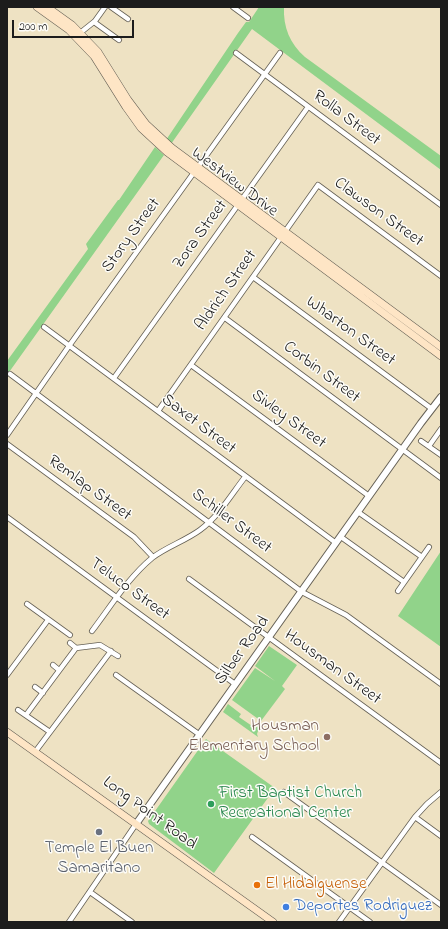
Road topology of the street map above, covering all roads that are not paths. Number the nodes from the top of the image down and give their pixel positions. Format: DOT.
graph roads {
  1 [pos="37,7"];
  2 [pos="47,7"];
  3 [pos="106,7"];
  4 [pos="111,7"];
  5 [pos="233,7"];
  6 [pos="248,18"];
  7 [pos="128,19"];
  8 [pos="94,22"];
  9 [pos="80,33"];
  10 [pos="119,40"];
  11 [pos="236,53"];
  12 [pos="280,53"];
  13 [pos="264,74"];
  14 [pos="308,107"];
  15 [pos="196,170"];
  16 [pos="318,186"];
  17 [pos="240,202"];
  18 [pos="440,204"];
  19 [pos="283,234"];
  20 [pos="441,276"];
  21 [pos="253,277"];
  22 [pos="225,318"];
  23 [pos="403,324"];
  24 [pos="44,327"];
  25 [pos="69,346"];
  26 [pos="441,347"];
  27 [pos="441,356"];
  28 [pos="191,365"];
  29 [pos="10,374"];
  30 [pos="114,378"];
  31 [pos="36,394"];
  32 [pos="441,397"];
  33 [pos="432,409"];
  34 [pos="158,410"];
  35 [pos="441,429"];
  36 [pos="7,435"];
  37 [pos="422,440"];
  38 [pos="7,444"];
  39 [pos="429,446"];
  40 [pos="403,450"];
  41 [pos="441,455"];
  42 [pos="245,477"];
  43 [pos="441,478"];
  44 [pos="369,496"];
  45 [pos="358,512"];
  46 [pos="7,517"];
  47 [pos="209,522"];
  48 [pos="341,537"];
  49 [pos="336,543"];
  50 [pos="429,548"];
  51 [pos="154,557"];
  52 [pos="422,557"];
  53 [pos="189,579"];
  54 [pos="404,582"];
  55 [pos="398,591"];
  56 [pos="302,592"];
  57 [pos="117,598"];
  58 [pos="27,604"];
  59 [pos="48,620"];
  60 [pos="92,631"];
  61 [pos="70,636"];
  62 [pos="269,638"];
  63 [pos="70,643"];
  64 [pos="76,648"];
  65 [pos="110,651"];
  66 [pos="118,656"];
  67 [pos="52,665"];
  68 [pos="59,670"];
  69 [pos="7,675"];
  70 [pos="116,675"];
  71 [pos="235,684"];
  72 [pos="441,684"];
  73 [pos="35,687"];
  74 [pos="43,693"];
  75 [pos="18,710"];
  76 [pos="26,715"];
  77 [pos="7,732"];
  78 [pos="50,732"];
  79 [pos="200,735"];
  80 [pos="35,752"];
  81 [pos="441,763"];
  82 [pos="284,792"];
  83 [pos="441,792"];
  84 [pos="415,817"];
  85 [pos="136,824"];
  86 [pos="441,836"];
  87 [pos="252,837"];
  88 [pos="382,863"];
  89 [pos="90,892"];
  90 [pos="441,905"];
  91 [pos="350,907"];
  92 [pos="69,922"];
  93 [pos="132,922"];
  94 [pos="273,922"];
  95 [pos="339,922"];
  96 [pos="370,922"];
  1 -- 15 [label="main road, Westview Drive"];
  2 -- 9 [label="main road, Westview Drive"];
  3 -- 8 [label="street"];
  4 -- 7 [label="street"];
  5 -- 6 [label="street"];
  8 -- 9 [label="street"];
  8 -- 10 [label="street"];
  9 -- 15 [label="main road, Westview Drive"];
  11 -- 13 [label="street, Rolla Street"];
  12 -- 13 [label="street, Story Street"];
  13 -- 14 [label="street, Rolla Street"];
  13 -- 15 [label="street, Story Street"];
  14 -- 17 [label="street, Zora Street"];
  14 -- 18 [label="street, Rolla Street"];
  15 -- 17 [label="main road, Westview Drive"];
  15 -- 25 [label="street, Story Street"];
  16 -- 19 [label="street, Aldrich Street"];
  16 -- 20 [label="street, Clawson Street"];
  17 -- 19 [label="main road, Westview Drive"];
  17 -- 30 [label="street, Zora Street"];
  19 -- 21 [label="street, Aldrich Street"];
  19 -- 23 [label="main road, Westview Drive"];
  21 -- 22 [label="street, Aldrich Street"];
  21 -- 33 [label="street, Wharton Street"];
  22 -- 28 [label="street, Aldrich Street"];
  22 -- 40 [label="street, Corbin Street"];
  23 -- 26 [label="main road, Westview Drive"];
  23 -- 27 [label="main road, Westview Drive"];
  24 -- 25 [label="street, Saxet Street"];
  25 -- 30 [label="street, Saxet Street"];
  25 -- 31 [label="street, Story Street"];
  28 -- 34 [label="street, Aldrich Street"];
  28 -- 44 [label="street, Sivley Street"];
  29 -- 31 [label="street, Schiller Street"];
  30 -- 34 [label="street, Saxet Street"];
  31 -- 36 [label="street, Story Street"];
  31 -- 47 [label="street, Schiller Street"];
  32 -- 33 [label="street, Silber Road"];
  33 -- 40 [label="street, Silber Road"];
  34 -- 42 [label="street, Saxet Street"];
  35 -- 39 [label="street"];
  37 -- 39 [label="street"];
  38 -- 51 [label="street, Remlap Street"];
  39 -- 41 [label="street"];
  40 -- 43 [label="street, Corbin Street"];
  40 -- 44 [label="street, Silber Road"];
  42 -- 47 [label="street"];
  42 -- 49 [label="street, Saxet Street"];
  44 -- 45 [label="street, Silber Road"];
  45 -- 48 [label="street, Silber Road"];
  45 -- 52 [label="street"];
  46 -- 57 [label="street, Teluco Street"];
  47 -- 51 [label="street"];
  47 -- 56 [label="street, Schiller Street"];
  48 -- 49 [label="street, Silber Road"];
  48 -- 54 [label="street"];
  49 -- 56 [label="street, Silber Road"];
  50 -- 52 [label="street"];
  51 -- 57 [label="street"];
  52 -- 54 [label="street"];
  53 -- 62 [label="street, Housman Street"];
  54 -- 55 [label="street"];
  56 -- 62 [label="street, Silber Road"];
  56 -- 72 [label="street, Schiller Street"];
  57 -- 60 [label="street"];
  57 -- 71 [label="street, Teluco Street"];
  58 -- 59 [label="street"];
  59 -- 61 [label="street"];
  59 -- 69 [label="street"];
  62 -- 71 [label="street, Silber Road"];
  62 -- 81 [label="street, Housman Street"];
  63 -- 64 [label="street"];
  64 -- 65 [label="street"];
  64 -- 68 [label="street"];
  65 -- 66 [label="street"];
  65 -- 78 [label="street"];
  67 -- 68 [label="street"];
  68 -- 74 [label="street"];
  70 -- 79 [label="street"];
  71 -- 79 [label="street, Silber Road"];
  73 -- 74 [label="street"];
  74 -- 76 [label="street"];
  75 -- 76 [label="street"];
  76 -- 78 [label="street"];
  77 -- 80 [label="main road, Long Point Road"];
  78 -- 80 [label="street"];
  79 -- 85 [label="street, Silber Road"];
  80 -- 85 [label="main road, Long Point Road"];
  82 -- 88 [label="street"];
  83 -- 84 [label="street"];
  84 -- 86 [label="street"];
  84 -- 88 [label="street"];
  85 -- 89 [label="street, Silber Road"];
  85 -- 94 [label="main road, Long Point Road"];
  87 -- 91 [label="street"];
  88 -- 90 [label="street"];
  88 -- 91 [label="street"];
  89 -- 92 [label="street, Silber Road"];
  89 -- 93 [label="street"];
  91 -- 95 [label="street"];
  91 -- 96 [label="street"];
}
